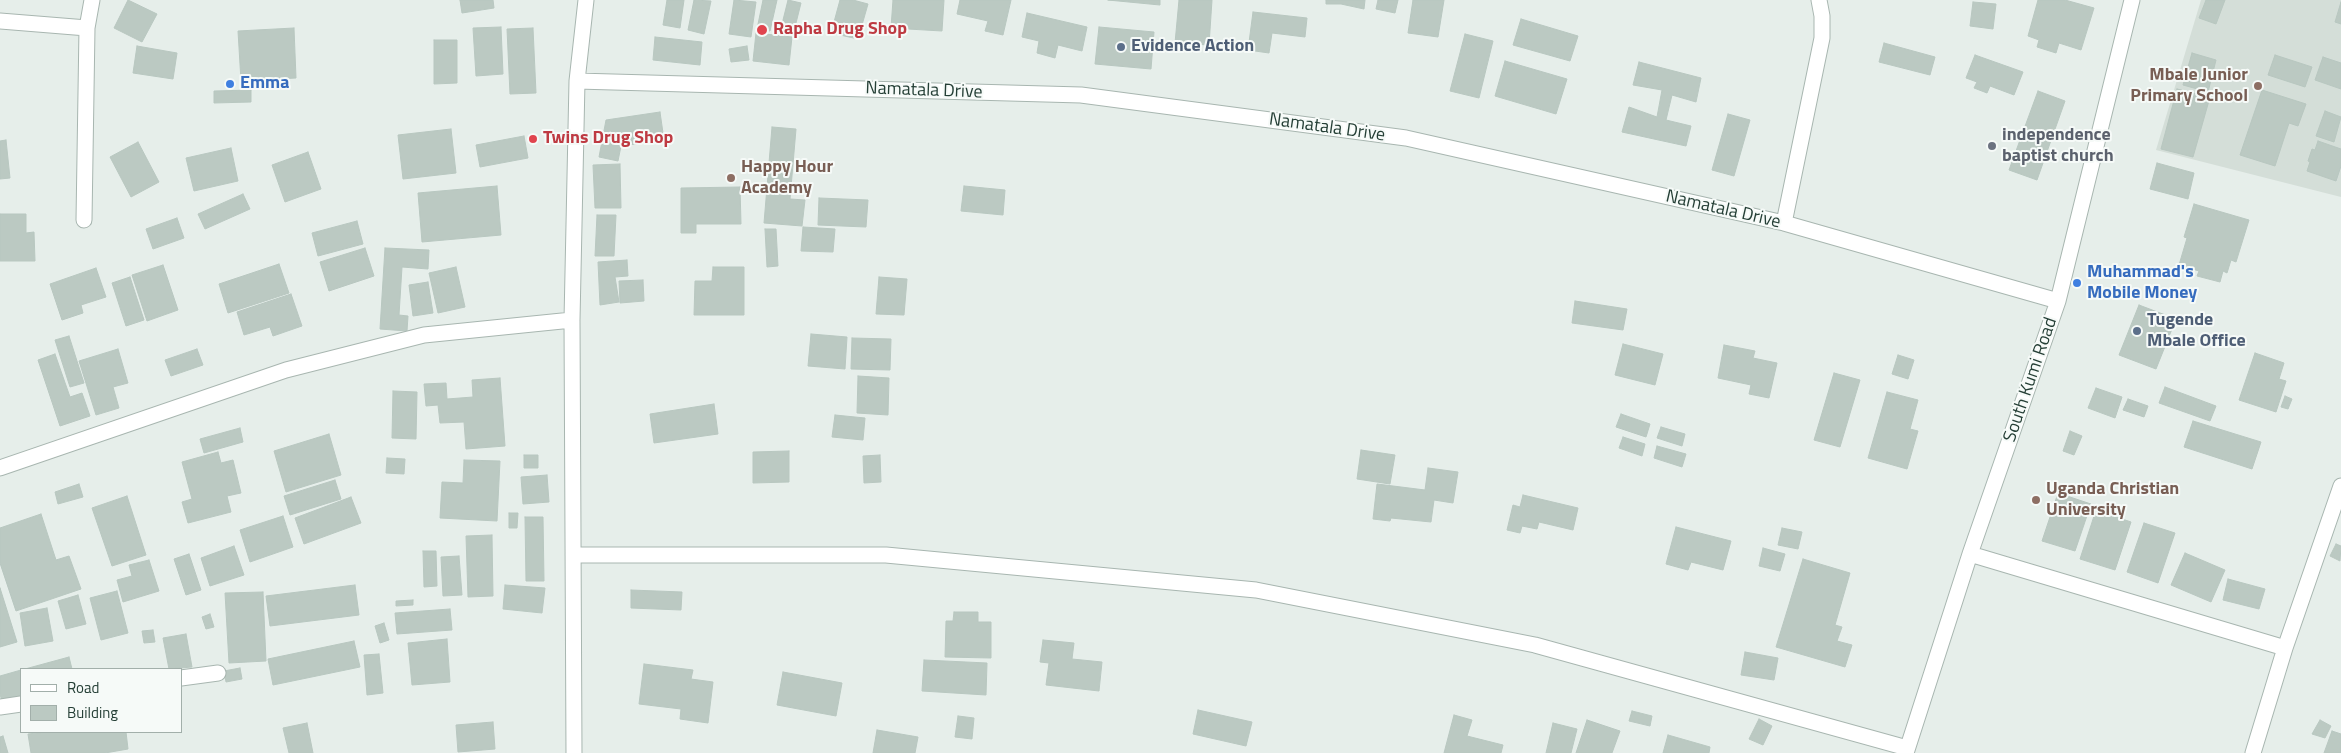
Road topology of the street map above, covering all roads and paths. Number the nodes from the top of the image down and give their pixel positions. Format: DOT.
graph roads {
  1 [pos="92,0"];
  2 [pos="586,0"];
  3 [pos="1819,0"];
  4 [pos="2132,0"];
  5 [pos="0,21"];
  6 [pos="87,28"];
  7 [pos="577,81"];
  8 [pos="84,220"];
  9 [pos="1784,223"];
  10 [pos="2058,300"];
  11 [pos="572,320"];
  12 [pos="0,468"];
  13 [pos="2341,486"];
  14 [pos="1970,554"];
  15 [pos="572,555"];
  16 [pos="2285,648"];
  17 [pos="218,673"];
  18 [pos="182,678"];
  19 [pos="20,704"];
  20 [pos="0,708"];
  21 [pos="1907,750"];
  22 [pos="574,753"];
  23 [pos="2253,753"];
  1 -- 6 [label="street"];
  2 -- 7 [label="street"];
  3 -- 9 [label="street"];
  4 -- 10 [label="street, South Kumi Road"];
  5 -- 6 [label="street"];
  6 -- 8 [label="street"];
  7 -- 9 [label="street, Namatala Drive"];
  7 -- 11 [label="street"];
  9 -- 10 [label="street, Namatala Drive"];
  10 -- 14 [label="street, South Kumi Road"];
  11 -- 12 [label="street"];
  11 -- 15 [label="street"];
  13 -- 16 [label="street"];
  14 -- 16 [label="street"];
  14 -- 21 [label="street, South Kumi Road"];
  15 -- 21 [label="street"];
  15 -- 22 [label="street"];
  16 -- 23 [label="street"];
  17 -- 18 [label="street"];
  19 -- 20 [label="street"];
}
